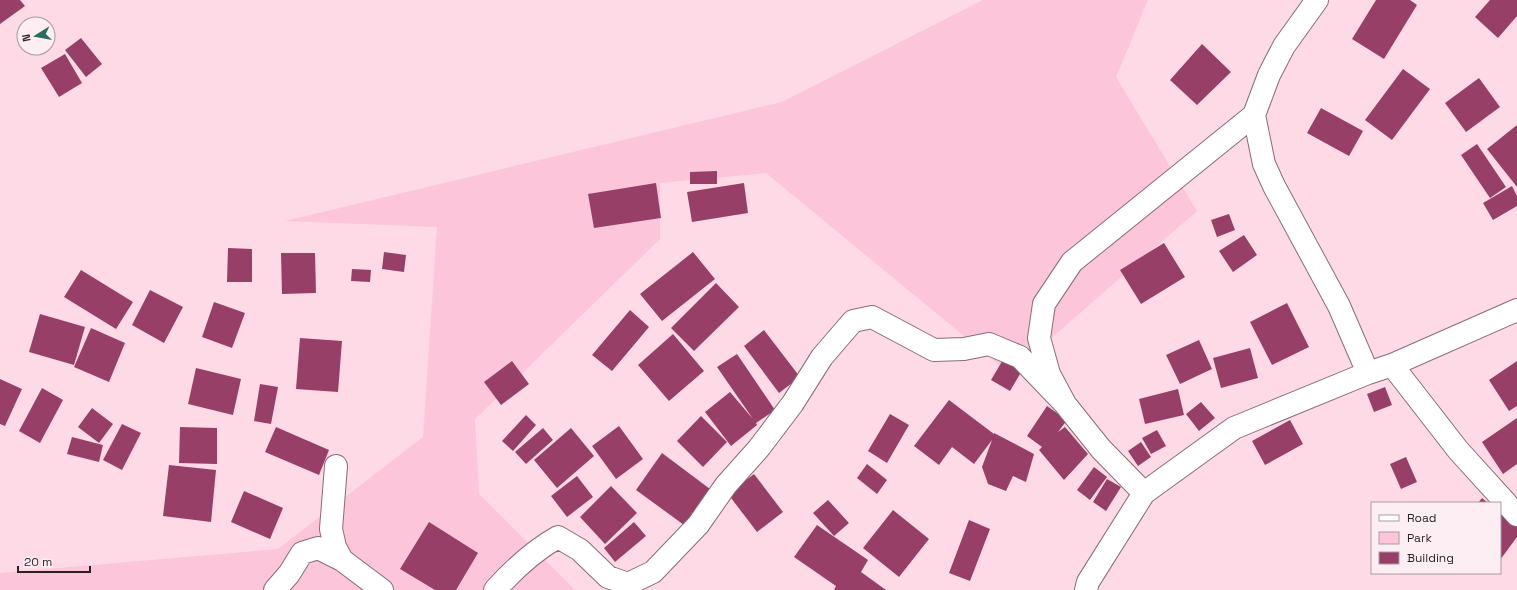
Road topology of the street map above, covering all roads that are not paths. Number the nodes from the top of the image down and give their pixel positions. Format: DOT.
graph roads {
  1 [pos="1317,0"];
  2 [pos="1254,115"];
  3 [pos="1517,310"];
  4 [pos="1392,365"];
  5 [pos="1368,373"];
  6 [pos="1065,404"];
  7 [pos="336,466"];
  8 [pos="1144,493"];
  9 [pos="1517,514"];
  10 [pos="342,560"];
  11 [pos="275,590"];
  12 [pos="382,590"];
  13 [pos="495,590"];
  14 [pos="1086,590"];
  1 -- 2 [label="street"];
  2 -- 5 [label="street"];
  2 -- 6 [label="street"];
  3 -- 4 [label="street"];
  4 -- 5 [label="street"];
  4 -- 9 [label="street"];
  5 -- 8 [label="street"];
  6 -- 8 [label="street"];
  6 -- 13 [label="street"];
  7 -- 10 [label="street"];
  8 -- 14 [label="street"];
  10 -- 11 [label="street"];
  10 -- 12 [label="street"];
}
